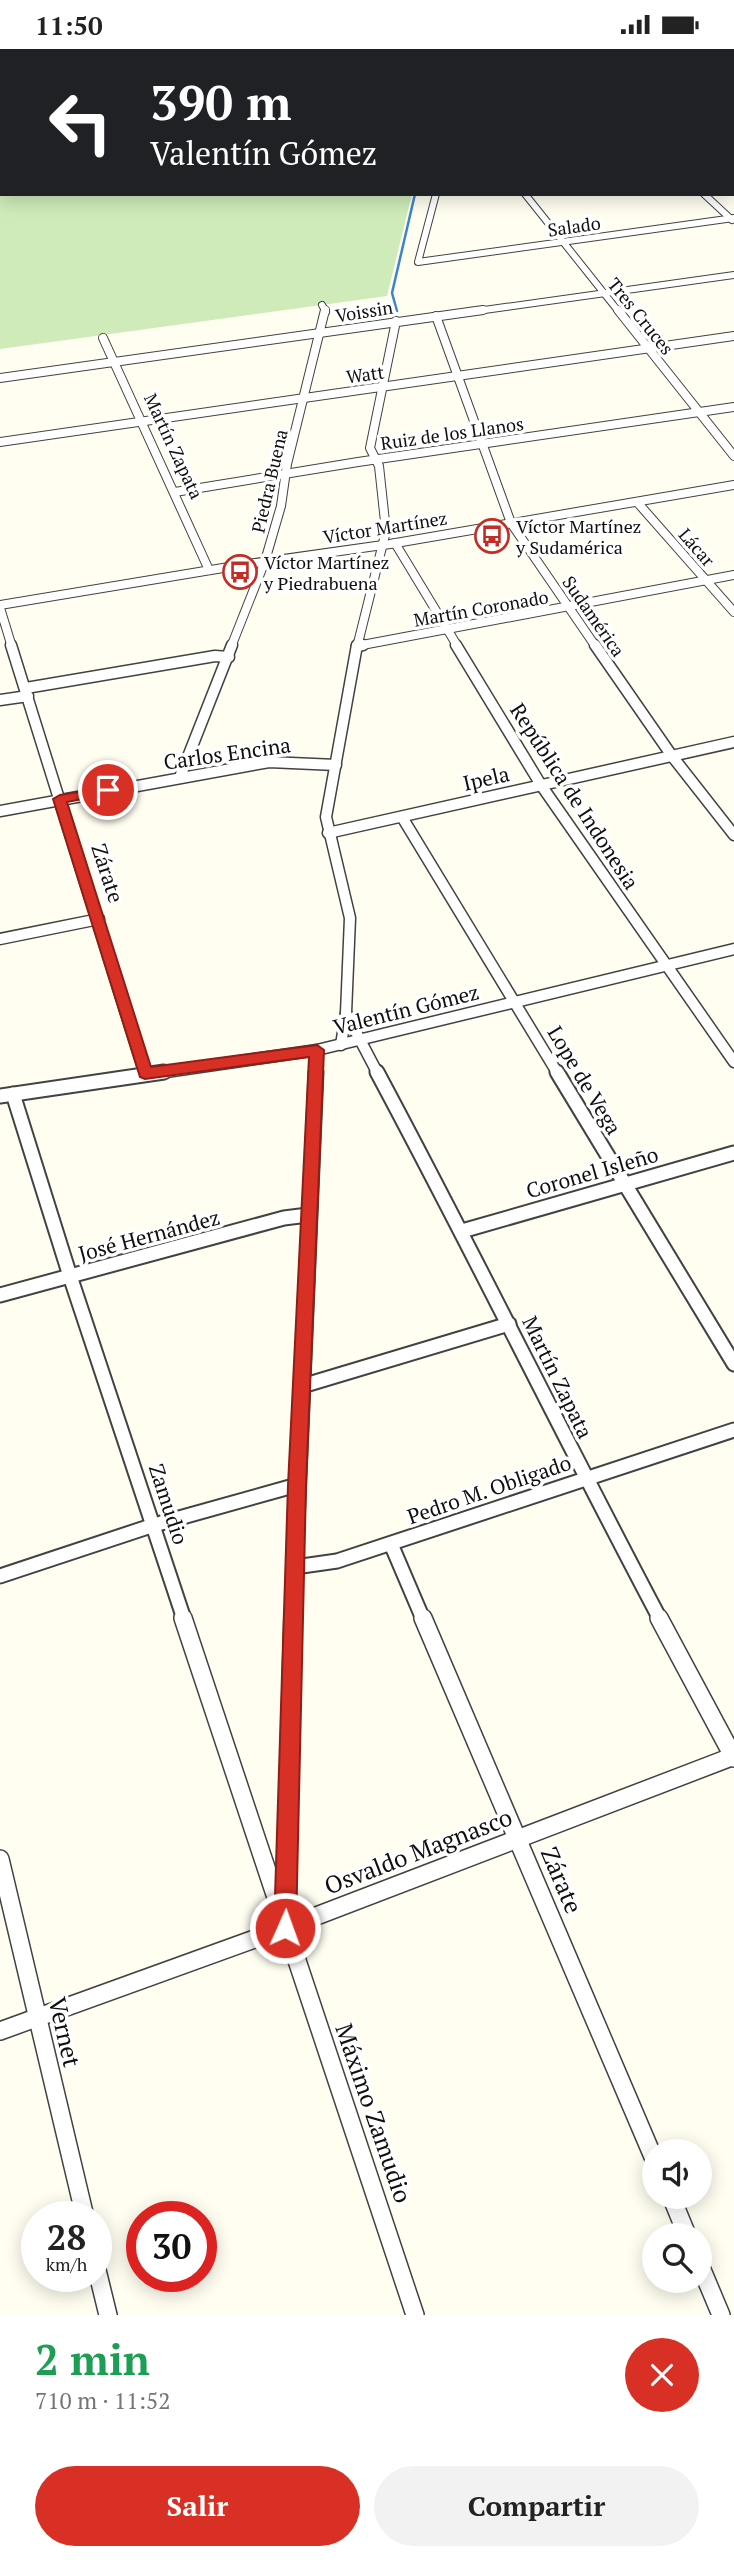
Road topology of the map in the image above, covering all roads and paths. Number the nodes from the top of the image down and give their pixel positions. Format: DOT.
graph roads {
  1 [pos="435,196"];
  2 [pos="527,196"];
  3 [pos="706,196"];
  4 [pos="732,219"];
  5 [pos="563,243"];
  6 [pos="734,275"];
  7 [pos="603,293"];
  8 [pos="322,305"];
  9 [pos="436,316"];
  10 [pos="396,321"];
  11 [pos="321,334"];
  12 [pos="734,336"];
  13 [pos="103,338"];
  14 [pos="648,349"];
  15 [pos="113,362"];
  16 [pos="459,376"];
  17 [pos="0,378"];
  18 [pos="384,387"];
  19 [pos="304,398"];
  20 [pos="734,407"];
  21 [pos="698,412"];
  22 [pos="142,422"];
  23 [pos="0,442"];
  24 [pos="482,445"];
  25 [pos="734,456"];
  26 [pos="376,459"];
  27 [pos="286,475"];
  28 [pos="734,485"];
  29 [pos="175,492"];
  30 [pos="637,502"];
  31 [pos="511,523"];
  32 [pos="395,543"];
  33 [pos="382,545"];
  34 [pos="265,561"];
  35 [pos="209,570"];
  36 [pos="734,575"];
  37 [pos="706,581"];
  38 [pos="0,606"];
  39 [pos="569,608"];
  40 [pos="734,612"];
  41 [pos="448,630"];
  42 [pos="357,646"];
  43 [pos="229,657"];
  44 [pos="27,692"];
  45 [pos="0,700"];
  46 [pos="734,742"];
  47 [pos="672,756"];
  48 [pos="335,765"];
  49 [pos="180,777"];
  50 [pos="541,785"];
  51 [pos="60,799"];
  52 [pos="0,811"];
  53 [pos="402,817"];
  54 [pos="328,833"];
  55 [pos="734,835"];
  56 [pos="99,919"];
  57 [pos="0,939"];
  58 [pos="734,949"];
  59 [pos="665,967"];
  60 [pos="515,1002"];
  61 [pos="346,1013"];
  62 [pos="362,1040"];
  63 [pos="341,1045"];
  64 [pos="317,1050"];
  65 [pos="734,1062"];
  66 [pos="145,1074"];
  67 [pos="7,1095"];
  68 [pos="734,1153"];
  69 [pos="625,1185"];
  70 [pos="308,1215"];
  71 [pos="462,1231"];
  72 [pos="70,1276"];
  73 [pos="0,1295"];
  74 [pos="509,1324"];
  75 [pos="734,1364"];
  76 [pos="302,1386"];
  77 [pos="734,1430"];
  78 [pos="585,1478"];
  79 [pos="297,1485"];
  80 [pos="154,1525"];
  81 [pos="391,1544"];
  82 [pos="295,1567"];
  83 [pos="0,1576"];
  84 [pos="734,1756"];
  85 [pos="518,1840"];
  86 [pos="0,1859"];
  87 [pos="285,1928"];
  88 [pos="37,2018"];
  89 [pos="0,2031"];
  90 [pos="645,2139"];
  91 [pos="81,2201"];
  92 [pos="102,2292"];
  93 [pos="712,2292"];
  94 [pos="108,2315"];
  95 [pos="415,2315"];
  96 [pos="722,2315"];
  1 -- 5 [label="street, Salado"];
  2 -- 5 [label="street, Tres Cruces"];
  3 -- 4 [label="street"];
  4 -- 5 [label="street, Salado"];
  5 -- 7 [label="street, Tres Cruces"];
  6 -- 7 [label="street, Voissin"];
  7 -- 9 [label="street, Voissin"];
  7 -- 14 [label="street, Tres Cruces"];
  8 -- 11 [label="street, Piedra Buena"];
  9 -- 10 [label="street, Voissin"];
  9 -- 16 [label="street, Sudamérica"];
  10 -- 11 [label="street, Voissin"];
  10 -- 18 [label="street"];
  11 -- 15 [label="street, Voissin"];
  11 -- 19 [label="street, Piedra Buena"];
  12 -- 14 [label="street, Watt"];
  13 -- 15 [label="street, Martín Zapata"];
  14 -- 16 [label="street, Watt"];
  14 -- 21 [label="street, Tres Cruces"];
  15 -- 17 [label="street, Voissin"];
  15 -- 22 [label="street, Martín Zapata"];
  16 -- 18 [label="street, Watt"];
  16 -- 24 [label="street, Sudamérica"];
  18 -- 19 [label="street, Watt"];
  18 -- 26 [label="street"];
  19 -- 22 [label="street, Watt"];
  19 -- 27 [label="street, Piedra Buena"];
  20 -- 21 [label="street, Ruiz de los Llanos"];
  21 -- 24 [label="street, Ruiz de los Llanos"];
  21 -- 25 [label="street, Tres Cruces"];
  22 -- 23 [label="street, Watt"];
  22 -- 29 [label="street, Martín Zapata"];
  24 -- 26 [label="street, Ruiz de los Llanos"];
  24 -- 31 [label="street, Sudamérica"];
  26 -- 27 [label="street, Ruiz de los Llanos"];
  26 -- 33 [label="street"];
  27 -- 29 [label="street, Ruiz de los Llanos"];
  27 -- 34 [label="street, Piedra Buena"];
  28 -- 30 [label="street, Víctor Martínez"];
  29 -- 35 [label="street, Martín Zapata"];
  30 -- 31 [label="street, Víctor Martínez"];
  30 -- 37 [label="street, Lácar"];
  31 -- 32 [label="street, Víctor Martínez"];
  31 -- 39 [label="street, Sudamérica"];
  32 -- 33 [label="street, Víctor Martínez"];
  32 -- 41 [label="street, República de Indonesia"];
  33 -- 34 [label="street, Víctor Martínez"];
  33 -- 42 [label="street"];
  34 -- 35 [label="street, Víctor Martínez"];
  34 -- 43 [label="street, Piedra Buena"];
  35 -- 38 [label="street, Víctor Martínez"];
  36 -- 37 [label="street, Martín Coronado"];
  37 -- 39 [label="street, Martín Coronado"];
  37 -- 40 [label="street, Lácar"];
  38 -- 44 [label="street, Zárate"];
  39 -- 41 [label="street, Martín Coronado"];
  39 -- 47 [label="street, Sudamérica"];
  41 -- 42 [label="street, Martín Coronado"];
  41 -- 50 [label="street, República de Indonesia"];
  42 -- 48 [label="street"];
  43 -- 44 [label="street"];
  43 -- 49 [label="street, Piedra Buena"];
  44 -- 45 [label="street"];
  44 -- 51 [label="street, Zárate"];
  46 -- 47 [label="street, Ipela"];
  47 -- 50 [label="street, Ipela"];
  47 -- 55 [label="street, Sudamérica"];
  48 -- 49 [label="street, Carlos Encina"];
  48 -- 54 [label="street"];
  49 -- 51 [label="street, Carlos Encina"];
  50 -- 53 [label="street, Ipela"];
  50 -- 59 [label="street, República de Indonesia"];
  51 -- 52 [label="street, Carlos Encina"];
  51 -- 56 [label="street, Zárate"];
  53 -- 54 [label="street, Ipela"];
  53 -- 60 [label="street, Lope de Vega"];
  54 -- 61 [label="street"];
  56 -- 57 [label="street"];
  56 -- 66 [label="street, Zárate"];
  58 -- 59 [label="street, Valentín Gómez"];
  59 -- 60 [label="street, Valentín Gómez"];
  59 -- 65 [label="street, República de Indonesia"];
  60 -- 62 [label="street, Valentín Gómez"];
  60 -- 69 [label="street, Lope de Vega"];
  61 -- 62 [label="street, Martín Zapata"];
  61 -- 63 [label="street"];
  62 -- 63 [label="street, Valentín Gómez"];
  62 -- 71 [label="street, Martín Zapata"];
  63 -- 64 [label="street, Valentín Gómez"];
  64 -- 66 [label="street, Valentín Gómez"];
  64 -- 70 [label="street"];
  66 -- 67 [label="street, Valentín Gómez"];
  67 -- 72 [label="street, Zamudio"];
  68 -- 69 [label="street, Coronel Isleño"];
  69 -- 71 [label="street, Coronel Isleño"];
  69 -- 75 [label="street, Lope de Vega"];
  70 -- 72 [label="street, José Hernández"];
  70 -- 76 [label="street"];
  71 -- 74 [label="street, Martín Zapata"];
  72 -- 73 [label="street, José Hernández"];
  72 -- 80 [label="street, Zamudio"];
  74 -- 76 [label="street"];
  74 -- 78 [label="street, Martín Zapata"];
  76 -- 79 [label="street"];
  77 -- 78 [label="street, Pedro M. Obligado"];
  78 -- 81 [label="street, Pedro M. Obligado"];
  78 -- 84 [label="street, Martín Zapata"];
  79 -- 80 [label="street"];
  79 -- 82 [label="street"];
  80 -- 83 [label="street"];
  80 -- 87 [label="street, Zamudio"];
  81 -- 82 [label="street, Pedro M. Obligado"];
  81 -- 85 [label="street, Zárate"];
  82 -- 87 [label="street"];
  84 -- 85 [label="street, Osvaldo Magnasco"];
  85 -- 87 [label="street, Osvaldo Magnasco"];
  85 -- 90 [label="street, Zárate"];
  86 -- 88 [label="street, Vernet"];
  87 -- 88 [label="street, Osvaldo Magnasco"];
  87 -- 95 [label="street, Máximo Zamudio"];
  88 -- 89 [label="street, Osvaldo Magnasco"];
  88 -- 91 [label="street, Vernet"];
  92 -- 94 [label="street"];
  93 -- 96 [label="street"];
}
